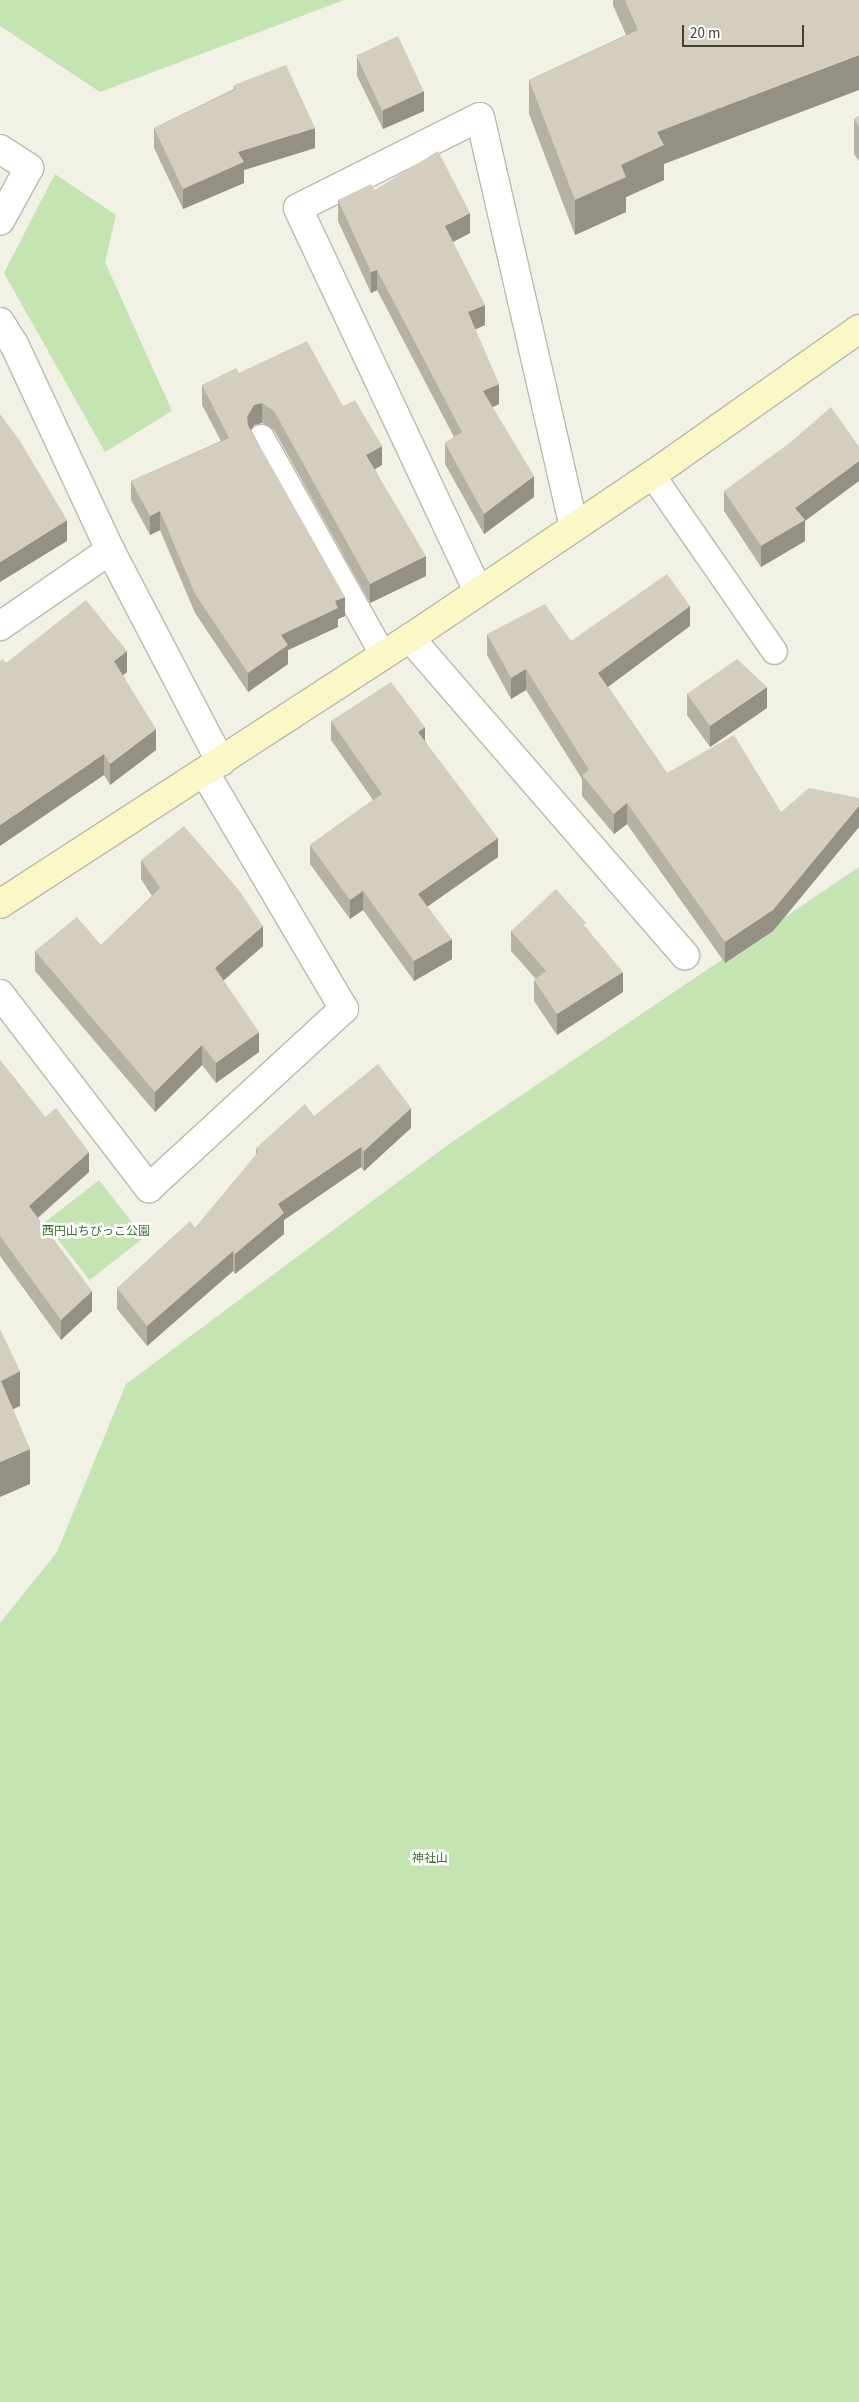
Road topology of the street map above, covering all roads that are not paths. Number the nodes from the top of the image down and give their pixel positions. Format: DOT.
graph roads {
  1 [pos="0,150"];
  2 [pos="0,221"];
  3 [pos="859,329"];
  4 [pos="5,340"];
  5 [pos="261,436"];
  6 [pos="652,475"];
  7 [pos="574,527"];
  8 [pos="110,550"];
  9 [pos="478,591"];
  10 [pos="0,626"];
  11 [pos="410,638"];
  12 [pos="774,651"];
  13 [pos="384,655"];
  14 [pos="213,768"];
  15 [pos="0,904"];
  16 [pos="684,955"];
  17 [pos="0,994"];
  1 -- 2 [label="street"];
  3 -- 6 [label="street"];
  4 -- 8 [label="street"];
  5 -- 13 [label="lane"];
  6 -- 7 [label="street"];
  6 -- 12 [label="lane"];
  7 -- 9 [label="street"];
  7 -- 9 [label="street"];
  8 -- 10 [label="street"];
  8 -- 14 [label="street"];
  9 -- 11 [label="street"];
  11 -- 13 [label="street"];
  11 -- 16 [label="street"];
  13 -- 14 [label="street"];
  14 -- 15 [label="street"];
  14 -- 17 [label="street"];
}
